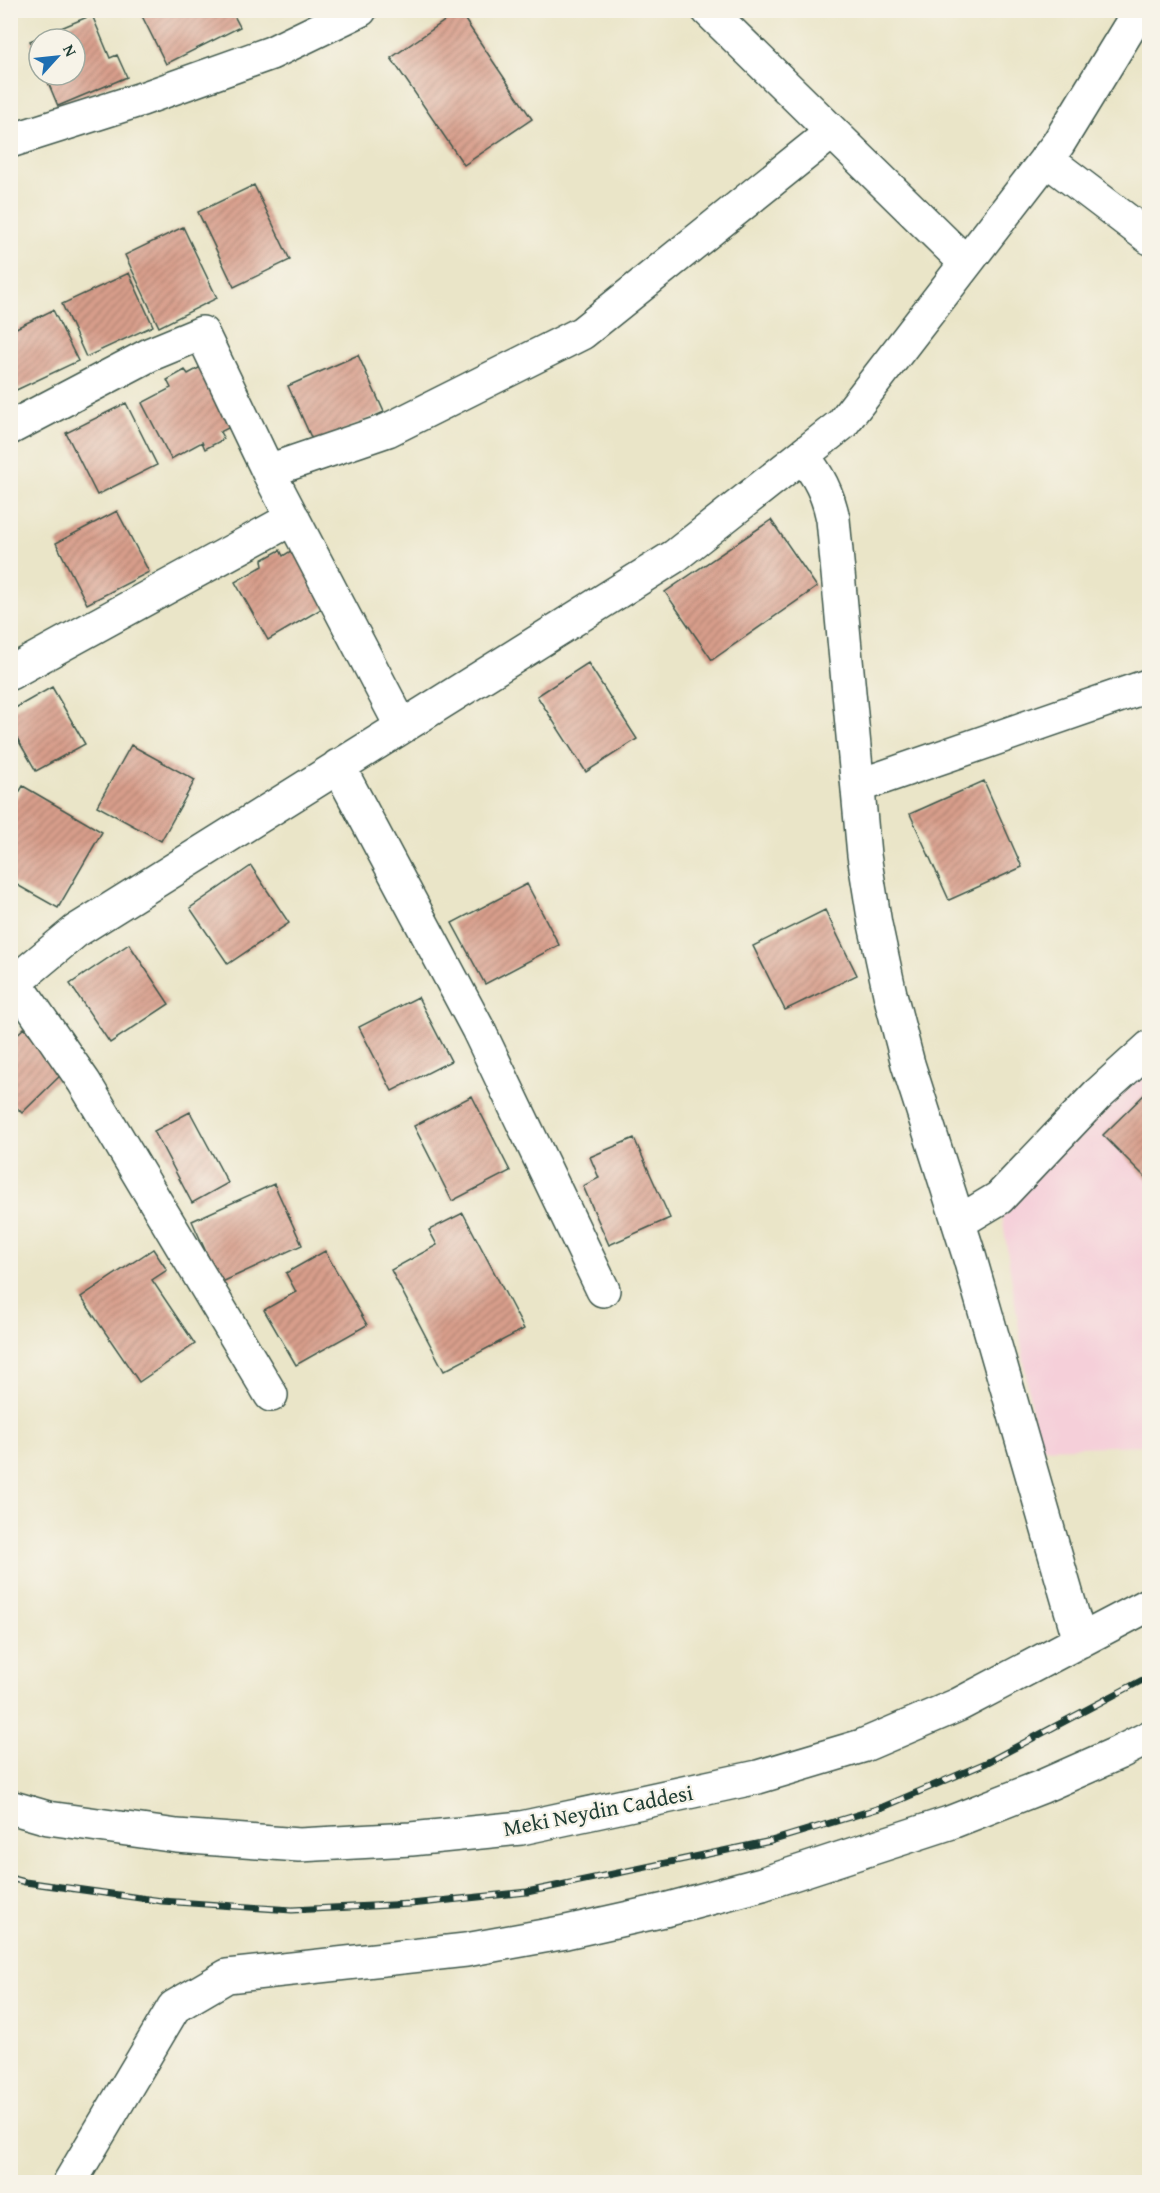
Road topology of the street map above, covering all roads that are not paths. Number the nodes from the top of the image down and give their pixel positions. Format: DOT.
graph roads {
  1 [pos="360,10"];
  2 [pos="1140,10"];
  3 [pos="720,15"];
  4 [pos="832,132"];
  5 [pos="10,141"];
  6 [pos="1046,159"];
  7 [pos="1149,238"];
  8 [pos="966,263"];
  9 [pos="10,428"];
  10 [pos="802,456"];
  11 [pos="268,471"];
  12 [pos="293,518"];
  13 [pos="10,673"];
  14 [pos="1149,686"];
  15 [pos="402,727"];
  16 [pos="338,766"];
  17 [pos="858,786"];
  18 [pos="13,984"];
  19 [pos="1149,1047"];
  20 [pos="959,1222"];
  21 [pos="603,1290"];
  22 [pos="271,1395"];
  23 [pos="1149,1604"];
  24 [pos="1080,1641"];
  25 [pos="1149,1737"];
  26 [pos="10,1808"];
  27 [pos="70,2182"];
  1 -- 5 [label="street"];
  2 -- 6 [label="street"];
  3 -- 4 [label="street"];
  4 -- 8 [label="street"];
  4 -- 11 [label="street"];
  6 -- 7 [label="street"];
  6 -- 8 [label="street"];
  8 -- 10 [label="street"];
  9 -- 11 [label="street"];
  10 -- 15 [label="street"];
  10 -- 17 [label="street"];
  11 -- 12 [label="street"];
  12 -- 13 [label="street"];
  12 -- 15 [label="street"];
  14 -- 17 [label="street"];
  15 -- 16 [label="street"];
  16 -- 18 [label="street"];
  16 -- 21 [label="street"];
  17 -- 20 [label="street"];
  18 -- 22 [label="street"];
  19 -- 20 [label="street"];
  20 -- 24 [label="street"];
  23 -- 24 [label="street, Meki Neydin Caddesi"];
  24 -- 26 [label="street, Meki Neydin Caddesi"];
  25 -- 27 [label="street"];
}
